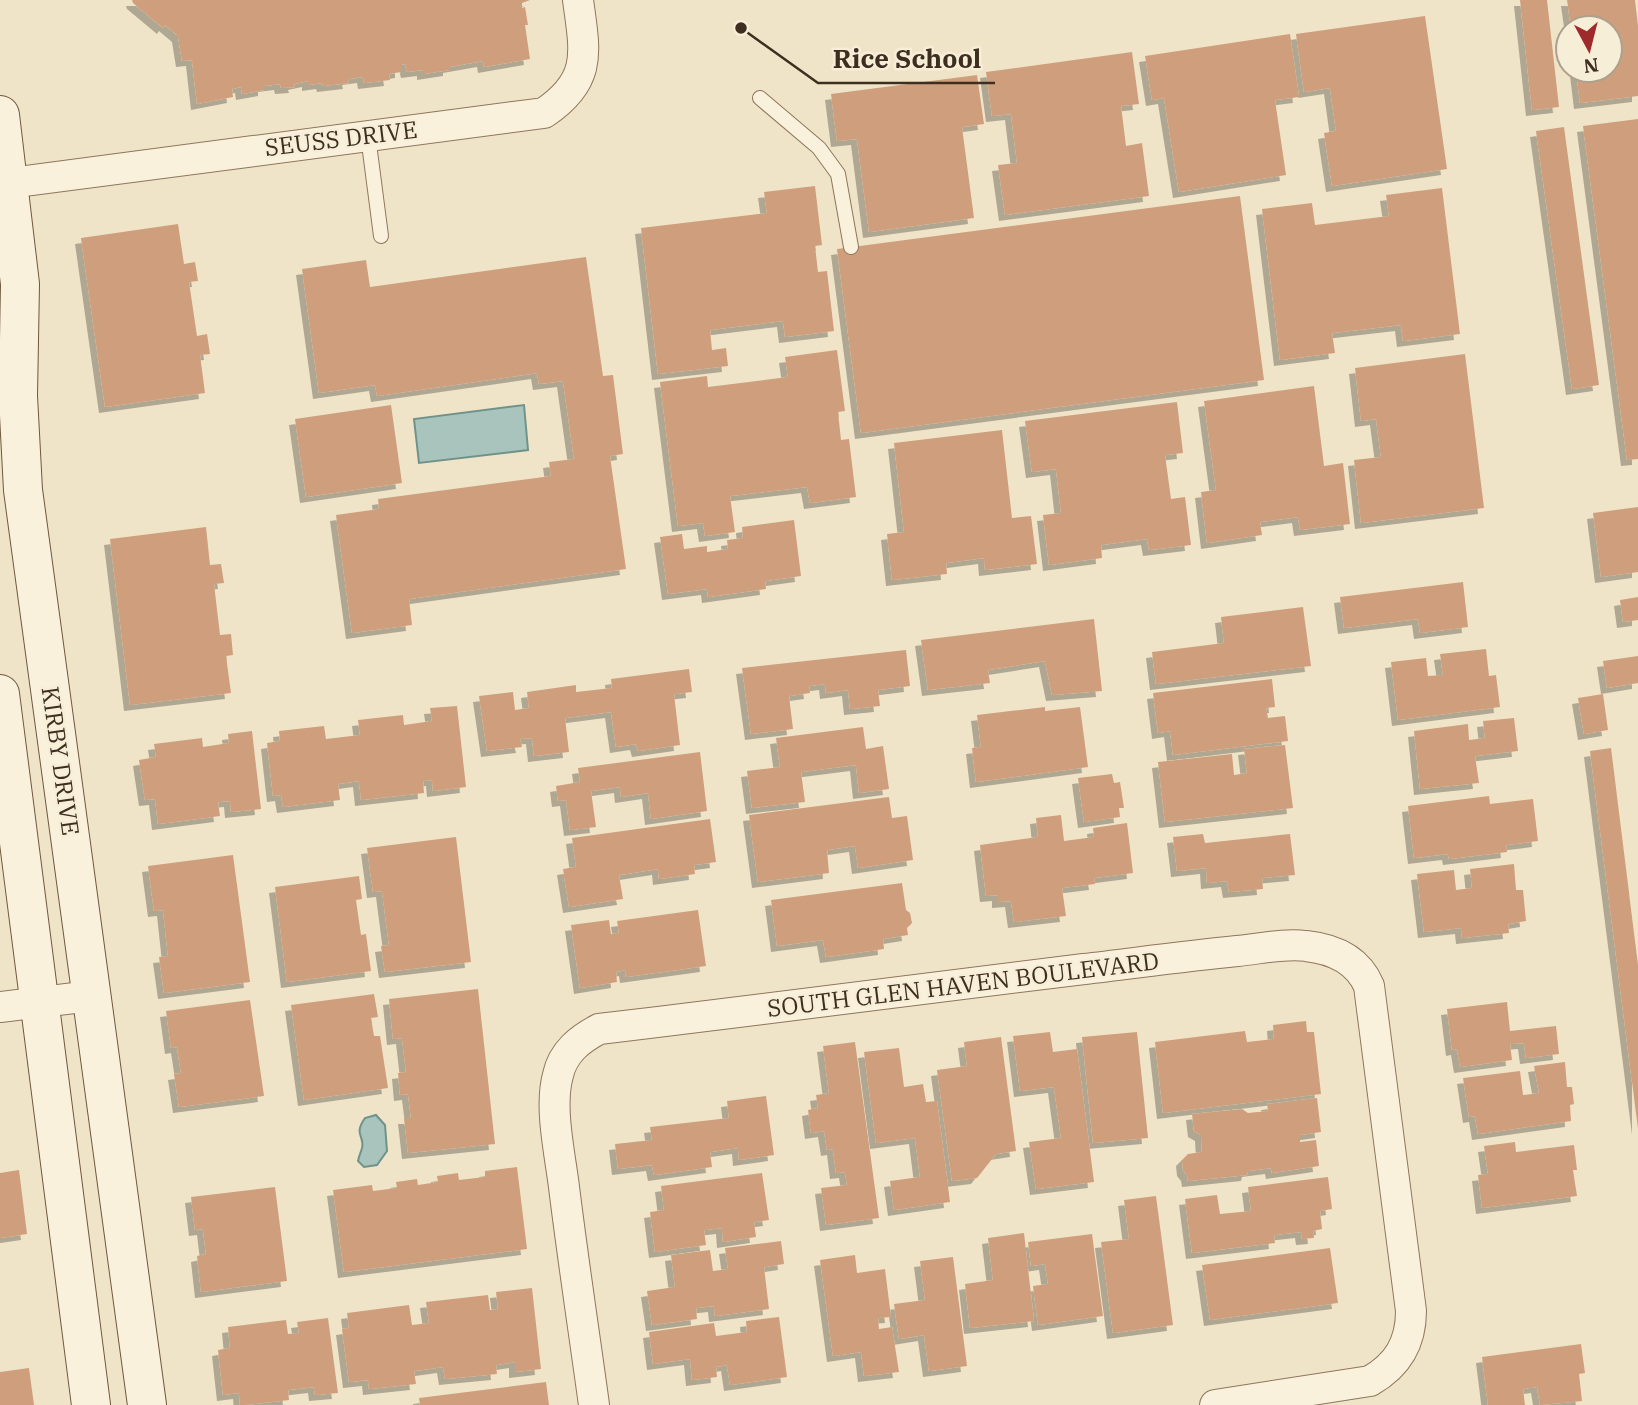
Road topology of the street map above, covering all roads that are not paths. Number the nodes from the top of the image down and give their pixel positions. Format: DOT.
graph roads {
  1 [pos="578,0"];
  2 [pos="760,98"];
  3 [pos="0,115"];
  4 [pos="368,136"];
  5 [pos="5,183"];
  6 [pos="381,236"];
  7 [pos="852,247"];
  8 [pos="12,492"];
  9 [pos="0,694"];
  10 [pos="91,996"];
  11 [pos="40,1002"];
  12 [pos="0,1007"];
  13 [pos="91,1405"];
  14 [pos="147,1405"];
  15 [pos="594,1405"];
  16 [pos="1215,1405"];
  1 -- 4 [label="street, SEUSS DRIVE"];
  2 -- 7 [label="lane"];
  3 -- 5 [label="main road, KIRBY DRIVE"];
  4 -- 5 [label="street, SEUSS DRIVE"];
  4 -- 6 [label="lane"];
  5 -- 8 [label="main road, KIRBY DRIVE"];
  8 -- 10 [label="main road, KIRBY DRIVE"];
  9 -- 11 [label="main road, KIRBY DRIVE"];
  10 -- 11 [label="street"];
  10 -- 14 [label="main road, KIRBY DRIVE"];
  11 -- 12 [label="street"];
  11 -- 13 [label="main road, KIRBY DRIVE"];
  15 -- 16 [label="street, SOUTH GLEN HAVEN BOULEVARD"];
}
